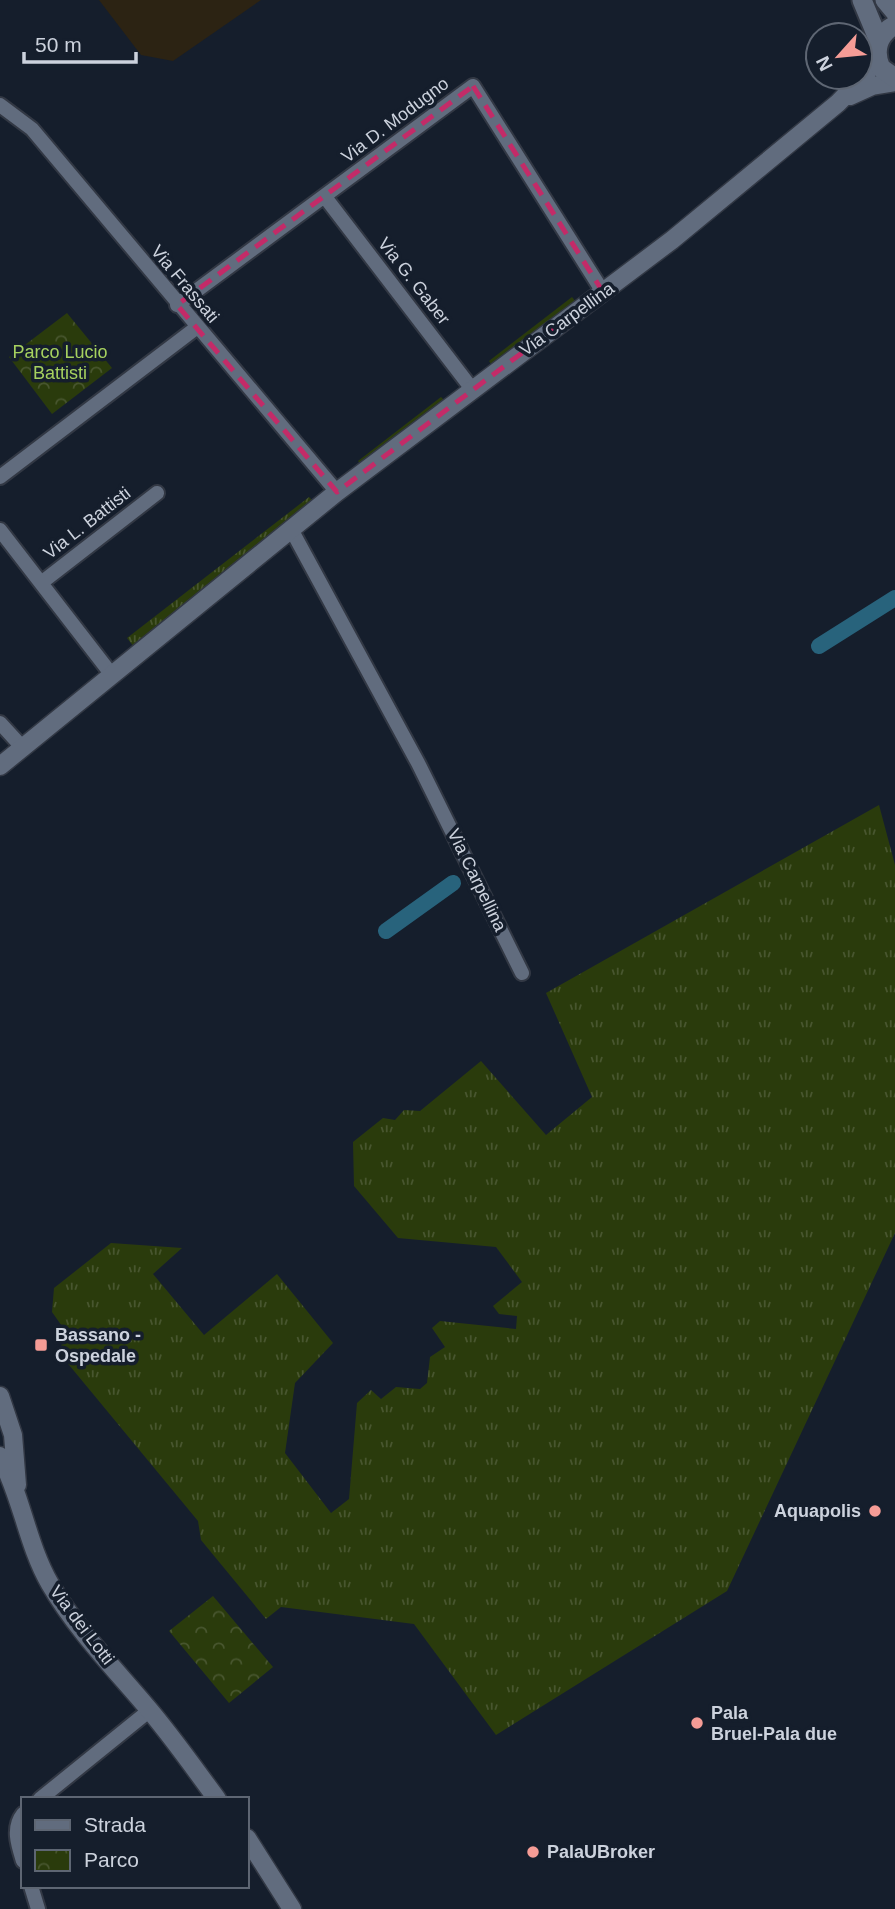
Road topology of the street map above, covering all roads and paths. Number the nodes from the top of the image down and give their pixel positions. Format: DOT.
graph roads {
  1 [pos="862,0"];
  2 [pos="885,0"];
  3 [pos="895,12"];
  4 [pos="895,25"];
  5 [pos="878,48"];
  6 [pos="895,80"];
  7 [pos="838,103"];
  8 [pos="0,106"];
  9 [pos="325,197"];
  10 [pos="603,292"];
  11 [pos="177,305"];
  12 [pos="197,328"];
  13 [pos="472,389"];
  14 [pos="0,477"];
  15 [pos="337,492"];
  16 [pos="157,493"];
  17 [pos="291,529"];
  18 [pos="0,530"];
  19 [pos="41,583"];
  20 [pos="112,675"];
  21 [pos="0,723"];
  22 [pos="22,747"];
  23 [pos="0,766"];
  24 [pos="522,973"];
  25 [pos="0,1396"];
  26 [pos="0,1456"];
  27 [pos="18,1492"];
  28 [pos="149,1710"];
  29 [pos="42,1797"];
  30 [pos="215,1797"];
  31 [pos="21,1816"];
  32 [pos="248,1840"];
  33 [pos="21,1853"];
  34 [pos="32,1888"];
  35 [pos="38,1909"];
  36 [pos="292,1909"];
  1 -- 5 [label="main road"];
  2 -- 3 [label="main road"];
  4 -- 5 [label="main road"];
  5 -- 6 [label="main road"];
  5 -- 7 [label="street"];
  6 -- 7 [label="street"];
  7 -- 10 [label="street, Via Carpellina"];
  8 -- 11 [label="street, Via Frassati"];
  9 -- 10 [label="street, Via D. Modugno"];
  9 -- 11 [label="street, Via D. Modugno"];
  9 -- 13 [label="street, Via G. Gaber"];
  10 -- 13 [label="street, Via Carpellina"];
  11 -- 12 [label="street, Via Frassati"];
  12 -- 14 [label="street"];
  12 -- 15 [label="street, Via Frassati"];
  13 -- 15 [label="street, Via Carpellina"];
  15 -- 17 [label="street, Via Carpellina"];
  16 -- 19 [label="street, Via L. Battisti"];
  17 -- 20 [label="street, Via Carpellina"];
  17 -- 24 [label="street, Via Carpellina"];
  18 -- 19 [label="street, Via L. Battisti"];
  19 -- 20 [label="street, Via L. Battisti"];
  20 -- 22 [label="street, Via Carpellina"];
  21 -- 22 [label="street"];
  22 -- 23 [label="street, Via Carpellina"];
  25 -- 27 [label="street, Via dei Lotti"];
  26 -- 27 [label="street, Via dei Lotti"];
  27 -- 28 [label="street, Via dei Lotti"];
  28 -- 29 [label="street"];
  28 -- 30 [label="street, Via dei Lotti"];
  31 -- 33 [label="street"];
  32 -- 36 [label="street"];
  34 -- 35 [label="street"];
}
